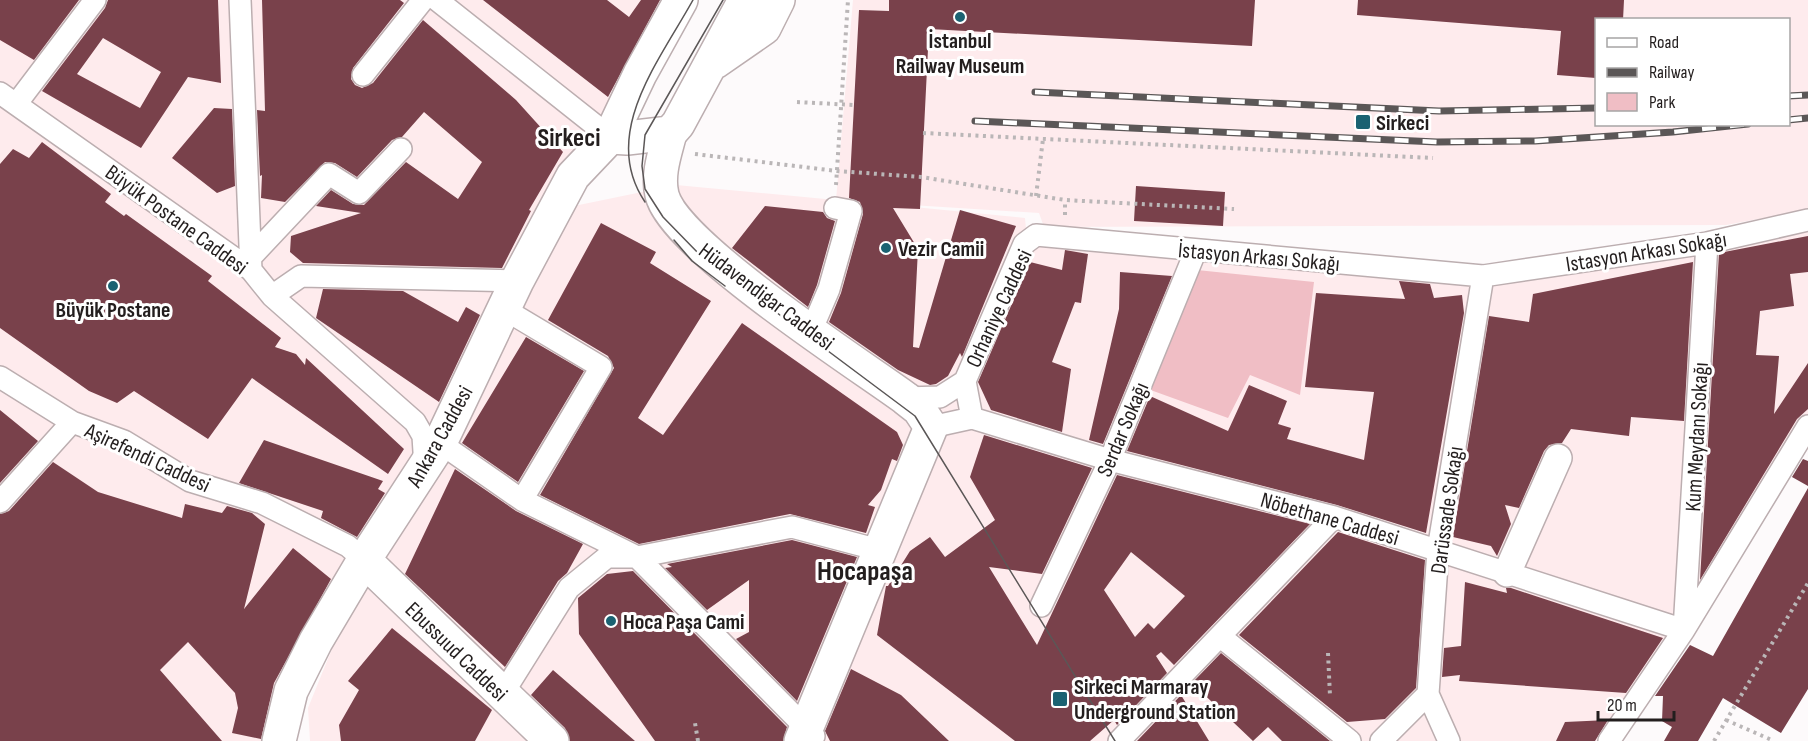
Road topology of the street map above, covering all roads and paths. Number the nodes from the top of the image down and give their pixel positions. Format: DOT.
graph roads {
  1 [pos="95,0"];
  2 [pos="240,0"];
  3 [pos="423,0"];
  4 [pos="437,0"];
  5 [pos="681,0"];
  6 [pos="746,0"];
  7 [pos="778,0"];
  8 [pos="848,0"];
  9 [pos="709,67"];
  10 [pos="363,75"];
  11 [pos="9,98"];
  12 [pos="797,102"];
  13 [pos="841,105"];
  14 [pos="854,105"];
  15 [pos="923,133"];
  16 [pos="610,137"];
  17 [pos="1043,139"];
  18 [pos="678,143"];
  19 [pos="401,148"];
  20 [pos="1433,158"];
  21 [pos="837,171"];
  22 [pos="1036,195"];
  23 [pos="835,208"];
  24 [pos="1234,209"];
  25 [pos="1808,220"];
  26 [pos="1036,235"];
  27 [pos="1707,243"];
  28 [pos="1196,250"];
  29 [pos="251,264"];
  30 [pos="1483,276"];
  31 [pos="511,295"];
  32 [pos="272,296"];
  33 [pos="811,331"];
  34 [pos="0,377"];
  35 [pos="965,381"];
  36 [pos="905,398"];
  37 [pos="972,418"];
  38 [pos="72,422"];
  39 [pos="1808,426"];
  40 [pos="931,427"];
  41 [pos="432,455"];
  42 [pos="1558,458"];
  43 [pos="1110,460"];
  44 [pos="522,500"];
  45 [pos="0,502"];
  46 [pos="1334,517"];
  47 [pos="879,549"];
  48 [pos="1438,550"];
  49 [pos="637,557"];
  50 [pos="364,560"];
  51 [pos="1508,573"];
  52 [pos="1808,583"];
  53 [pos="1041,606"];
  54 [pos="1684,630"];
  55 [pos="1221,638"];
  56 [pos="1328,652"];
  57 [pos="1428,694"];
  58 [pos="502,695"];
  59 [pos="1327,702"];
  60 [pos="1726,720"];
  61 [pos="698,722"];
  62 [pos="1125,735"];
  63 [pos="809,737"];
  64 [pos="279,741"];
  65 [pos="552,741"];
  66 [pos="698,741"];
  67 [pos="1350,741"];
  68 [pos="1381,741"];
  69 [pos="1449,741"];
  70 [pos="1609,741"];
  71 [pos="1714,741"];
  72 [pos="1774,741"];
  1 -- 11 [label="street"];
  2 -- 29 [label="street"];
  3 -- 10 [label="street"];
  4 -- 16 [label="street"];
  5 -- 16 [label="main road, Ankara Caddesi"];
  6 -- 9 [label="main road"];
  7 -- 9 [label="main road"];
  8 -- 13 [label="path"];
  9 -- 18 [label="main road"];
  11 -- 29 [label="street, Büyük Postane Caddesi"];
  12 -- 13 [label="path"];
  13 -- 14 [label="path"];
  13 -- 21 [label="path"];
  15 -- 17 [label="path"];
  16 -- 18 [label="main road"];
  16 -- 31 [label="main road, Ankara Caddesi"];
  17 -- 20 [label="path"];
  17 -- 22 [label="path"];
  18 -- 21 [label="path"];
  18 -- 33 [label="main road, Hüdavendigar Caddesi"];
  19 -- 29 [label="street"];
  21 -- 22 [label="path"];
  21 -- 23 [label="path"];
  22 -- 24 [label="path"];
  23 -- 33 [label="street"];
  25 -- 27 [label="street, Istasyon Arkası Sokağı"];
  26 -- 28 [label="street, İstasyon Arkası Sokağı"];
  26 -- 35 [label="street, Orhaniye Caddesi"];
  27 -- 30 [label="street, Istasyon Arkası Sokağı"];
  27 -- 54 [label="street, Kum Meydanı Sokağı"];
  28 -- 30 [label="street, İstasyon Arkası Sokağı"];
  28 -- 43 [label="street, Serdar Sokağı"];
  29 -- 32 [label="street, Büyük Postane Caddesi"];
  30 -- 48 [label="street, Darüssade Sokağı"];
  31 -- 32 [label="street"];
  31 -- 41 [label="main road, Ankara Caddesi"];
  31 -- 44 [label="street"];
  32 -- 41 [label="street, Büyük Postane Caddesi"];
  33 -- 36 [label="main road, Hüdavendigar Caddesi"];
  34 -- 38 [label="street, Aşirefendi Caddesi"];
  35 -- 36 [label="street"];
  35 -- 37 [label="street, Orhaniye Caddesi"];
  36 -- 40 [label="main road, Hüdavendigar Caddesi"];
  37 -- 40 [label="street"];
  37 -- 43 [label="street, Nöbethane Caddesi"];
  38 -- 45 [label="street"];
  38 -- 50 [label="street, Aşirefendi Caddesi"];
  39 -- 54 [label="street"];
  40 -- 47 [label="main road"];
  41 -- 44 [label="street"];
  41 -- 50 [label="main road, Ankara Caddesi"];
  42 -- 51 [label="street"];
  43 -- 46 [label="street, Nöbethane Caddesi"];
  43 -- 53 [label="street, Serdar Sokağı"];
  44 -- 49 [label="street"];
  46 -- 48 [label="street, Nöbethane Caddesi"];
  46 -- 55 [label="street"];
  47 -- 49 [label="street"];
  47 -- 63 [label="main road"];
  48 -- 51 [label="street, Nöbethane Caddesi"];
  48 -- 57 [label="street, Darüssade Sokağı"];
  49 -- 58 [label="street"];
  49 -- 63 [label="street"];
  50 -- 58 [label="main road, Ebussuud Caddesi"];
  50 -- 64 [label="main road, Ankara Caddesi"];
  51 -- 54 [label="street, Nöbethane Caddesi"];
  52 -- 60 [label="path"];
  54 -- 70 [label="street"];
  55 -- 62 [label="street"];
  55 -- 67 [label="street"];
  56 -- 59 [label="path"];
  57 -- 68 [label="street"];
  57 -- 69 [label="street, Darüssade Sokağı"];
  58 -- 65 [label="main road, Ebussuud Caddesi"];
  60 -- 71 [label="path"];
  60 -- 72 [label="path"];
  61 -- 66 [label="path"];
}
